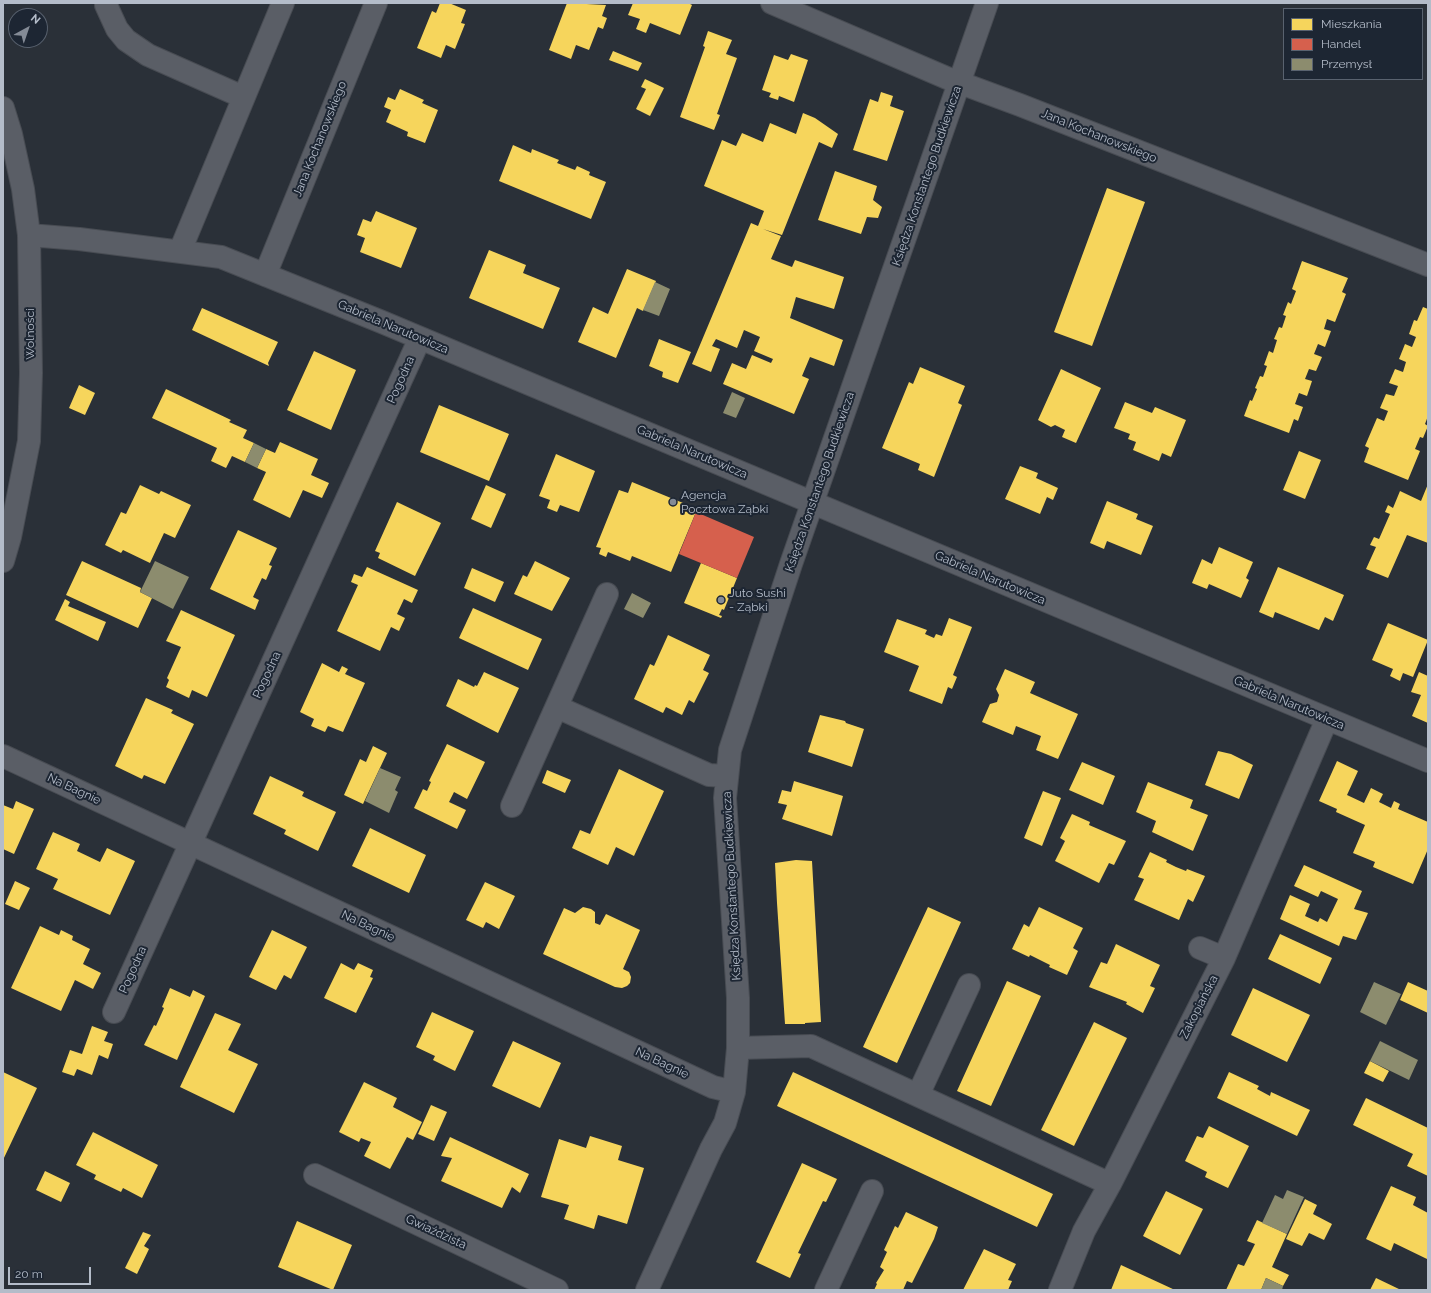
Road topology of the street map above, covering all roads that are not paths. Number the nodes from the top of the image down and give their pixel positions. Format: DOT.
graph roads {
  1 [pos="107,3"];
  2 [pos="283,3"];
  3 [pos="376,3"];
  4 [pos="772,3"];
  5 [pos="987,3"];
  6 [pos="960,83"];
  7 [pos="243,97"];
  8 [pos="3,108"];
  9 [pos="29,235"];
  10 [pos="180,251"];
  11 [pos="1428,264"];
  12 [pos="265,275"];
  13 [pos="420,338"];
  14 [pos="812,503"];
  15 [pos="3,561"];
  16 [pos="607,594"];
  17 [pos="557,707"];
  18 [pos="1327,719"];
  19 [pos="3,756"];
  20 [pos="1428,761"];
  21 [pos="727,776"];
  22 [pos="512,806"];
  23 [pos="190,842"];
  24 [pos="1200,948"];
  25 [pos="1224,958"];
  26 [pos="969,985"];
  27 [pos="114,1012"];
  28 [pos="738,1048"];
  29 [pos="734,1092"];
  30 [pos="918,1095"];
  31 [pos="315,1174"];
  32 [pos="1110,1184"];
  33 [pos="872,1191"];
  34 [pos="557,1290"];
  35 [pos="647,1290"];
  36 [pos="826,1290"];
  37 [pos="1060,1290"];
  1 -- 7 [label="street"];
  2 -- 7 [label="street"];
  3 -- 12 [label="street, Jana Kochanowskiego"];
  4 -- 6 [label="street, Jana Kochanowskiego"];
  5 -- 6 [label="street, Księdza Konstantego Budkiewicza"];
  6 -- 11 [label="street, Jana Kochanowskiego"];
  6 -- 14 [label="street, Księdza Konstantego Budkiewicza"];
  7 -- 10 [label="street"];
  8 -- 9 [label="street, Wolności"];
  9 -- 10 [label="street, Gabriela Narutowicza"];
  9 -- 15 [label="street, Wolności"];
  10 -- 12 [label="street, Gabriela Narutowicza"];
  12 -- 13 [label="street, Gabriela Narutowicza"];
  13 -- 14 [label="street, Gabriela Narutowicza"];
  13 -- 23 [label="street, Pogodna"];
  14 -- 18 [label="street, Gabriela Narutowicza"];
  14 -- 21 [label="street, Księdza Konstantego Budkiewicza"];
  16 -- 17 [label="street"];
  17 -- 21 [label="street"];
  17 -- 22 [label="street"];
  18 -- 20 [label="street, Gabriela Narutowicza"];
  18 -- 25 [label="street, Zakopiańska"];
  19 -- 23 [label="street, Na Bagnie"];
  21 -- 28 [label="street, Księdza Konstantego Budkiewicza"];
  23 -- 27 [label="street, Pogodna"];
  23 -- 29 [label="street, Na Bagnie"];
  24 -- 25 [label="street"];
  25 -- 32 [label="street, Zakopiańska"];
  26 -- 30 [label="street"];
  28 -- 29 [label="street, Księdza Konstantego Budkiewicza"];
  28 -- 30 [label="street"];
  29 -- 35 [label="street, Księdza Konstantego Budkiewicza"];
  30 -- 32 [label="street"];
  31 -- 34 [label="street, Gwiaździsta"];
  32 -- 37 [label="street, Zakopiańska"];
  33 -- 36 [label="street"];
}
